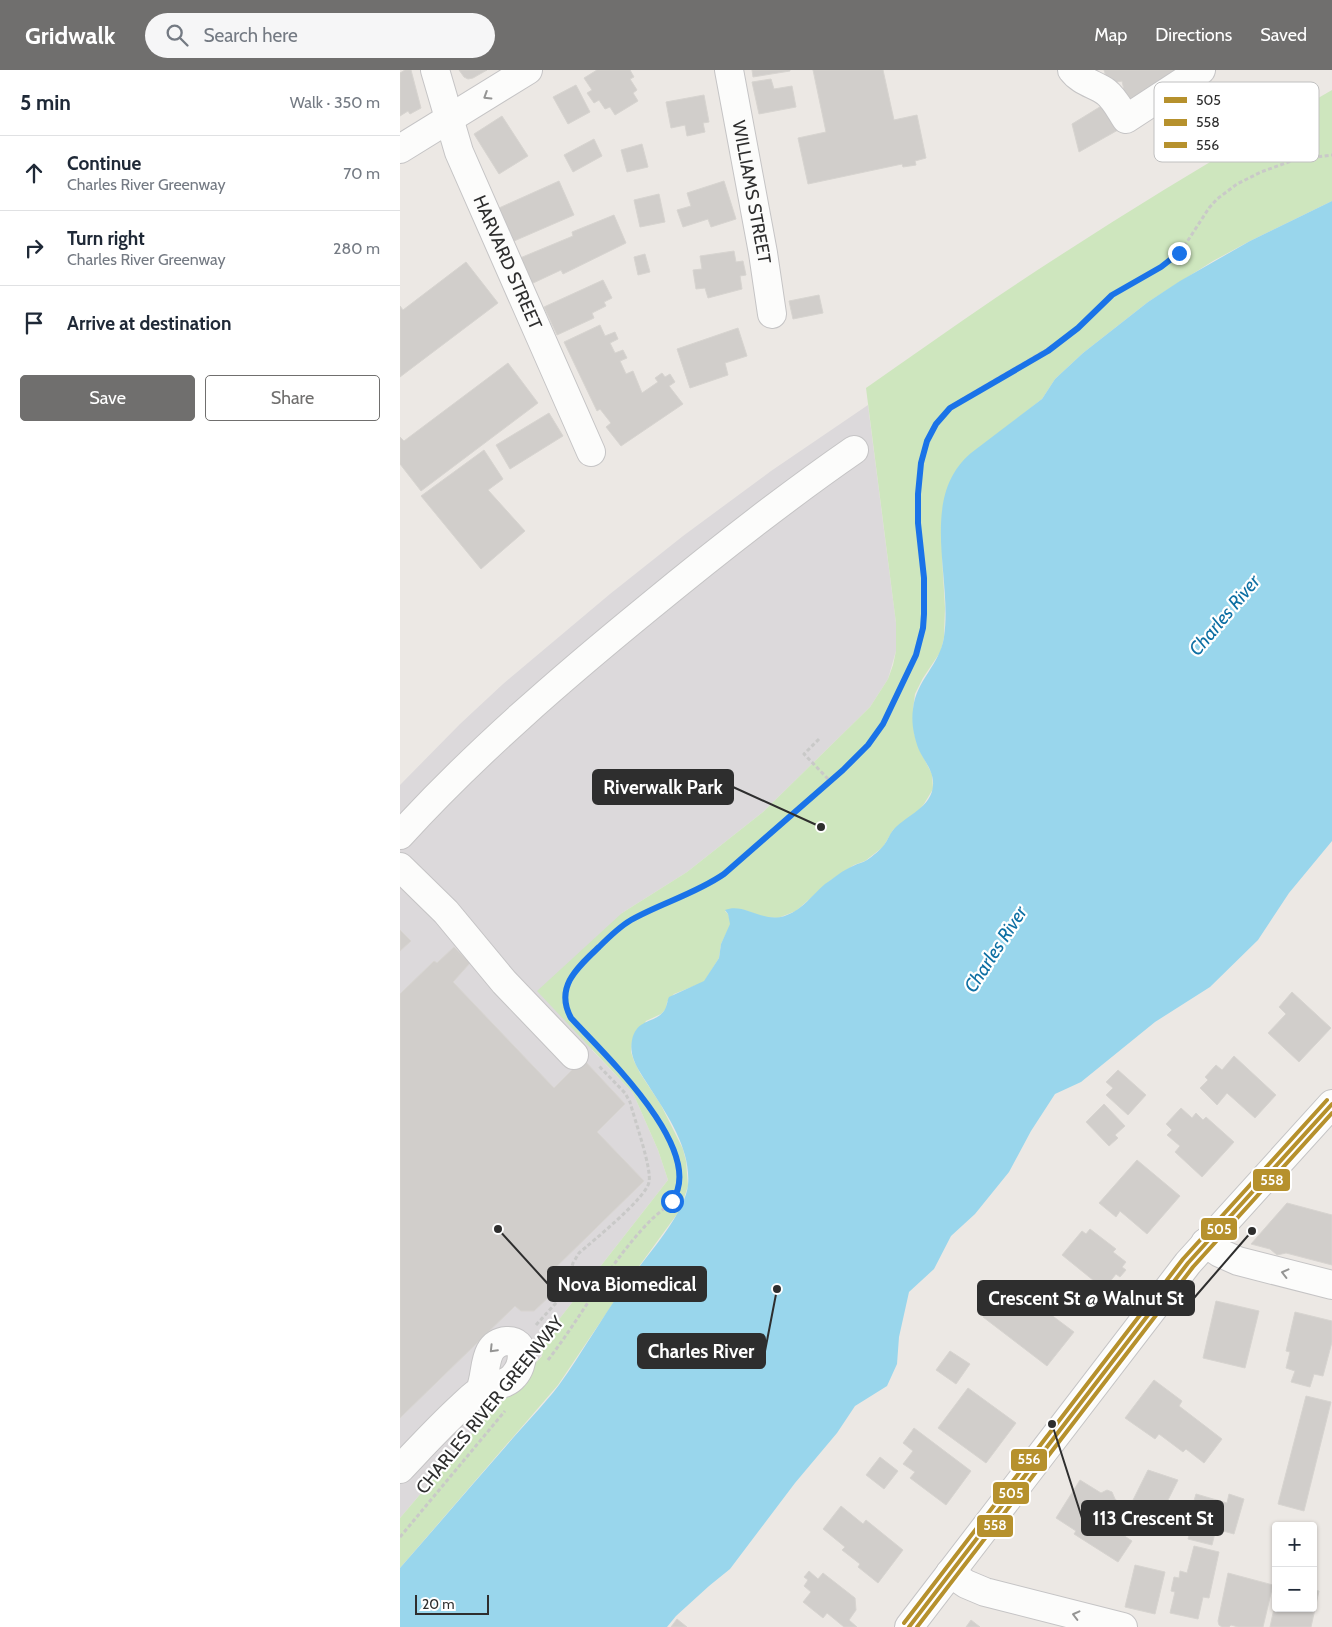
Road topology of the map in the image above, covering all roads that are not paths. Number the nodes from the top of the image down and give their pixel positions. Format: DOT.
graph roads {
  1 [pos="435,70"];
  2 [pos="528,70"];
  3 [pos="729,70"];
  4 [pos="1072,70"];
  5 [pos="1201,70"];
  6 [pos="1183,82"];
  7 [pos="1154,101"];
  8 [pos="449,119"];
  9 [pos="400,149"];
  10 [pos="772,314"];
  11 [pos="854,450"];
  12 [pos="591,452"];
  13 [pos="400,835"];
  14 [pos="400,867"];
  15 [pos="586,1051"];
  16 [pos="1327,1118"];
  17 [pos="1205,1243"];
  18 [pos="1332,1285"];
  19 [pos="518,1344"];
  20 [pos="400,1470"];
  21 [pos="950,1573"];
  22 [pos="909,1627"];
  23 [pos="1123,1627"];
  1 -- 8 [label="street, HARVARD STREET"];
  2 -- 8 [label="street, one-way"];
  3 -- 10 [label="street, WILLIAMS STREET"];
  4 -- 7 [label="street"];
  5 -- 6 [label="street"];
  8 -- 9 [label="street"];
  8 -- 12 [label="street, HARVARD STREET"];
  11 -- 13 [label="street"];
  14 -- 15 [label="street"];
  16 -- 17 [label="street"];
  18 -- 17 [label="street, one-way"];
  17 -- 21 [label="street"];
  19 -- 20 [label="street"];
  21 -- 22 [label="street"];
  23 -- 21 [label="street, one-way"];
}
